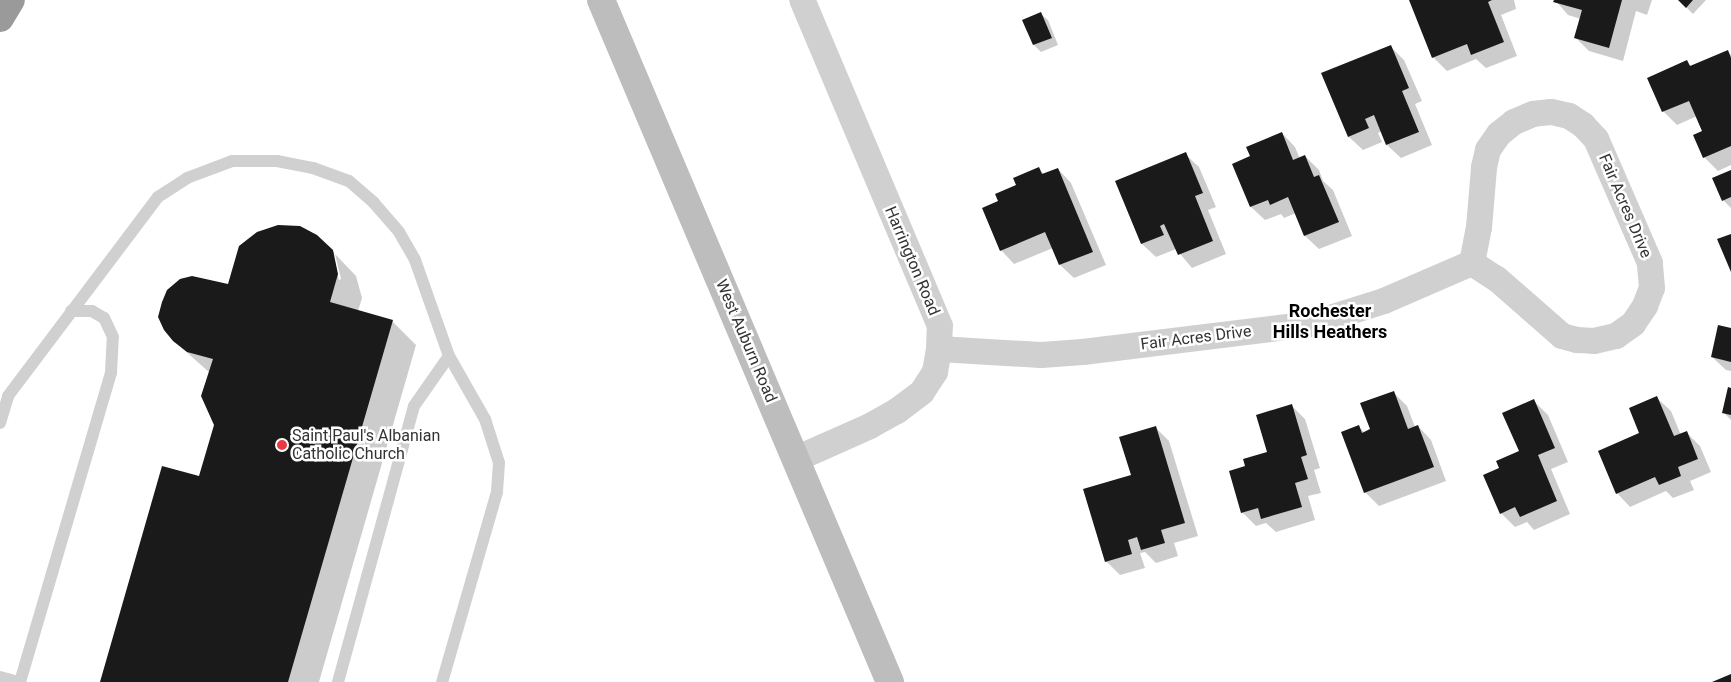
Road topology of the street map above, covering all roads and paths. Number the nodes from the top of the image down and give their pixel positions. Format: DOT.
graph roads {
  1 [pos="11,0"];
  2 [pos="601,0"];
  3 [pos="802,0"];
  4 [pos="0,18"];
  5 [pos="1472,263"];
  6 [pos="70,311"];
  7 [pos="939,348"];
  8 [pos="449,356"];
  9 [pos="0,423"];
  10 [pos="796,459"];
  11 [pos="0,677"];
  12 [pos="19,682"];
  13 [pos="338,682"];
  14 [pos="442,682"];
  15 [pos="890,682"];
  1 -- 4 [label="highway"];
  2 -- 10 [label="main road, West Auburn Road"];
  3 -- 7 [label="street, Harrington Road"];
  5 -- 5 [label="street, Fair Acres Drive"];
  5 -- 7 [label="street, Fair Acres Drive"];
  6 -- 8 [label="lane"];
  6 -- 9 [label="lane"];
  6 -- 12 [label="lane"];
  7 -- 10 [label="street, Harrington Road"];
  8 -- 13 [label="lane"];
  8 -- 14 [label="lane"];
  10 -- 15 [label="main road, West Auburn Road"];
  11 -- 12 [label="lane"];
}
